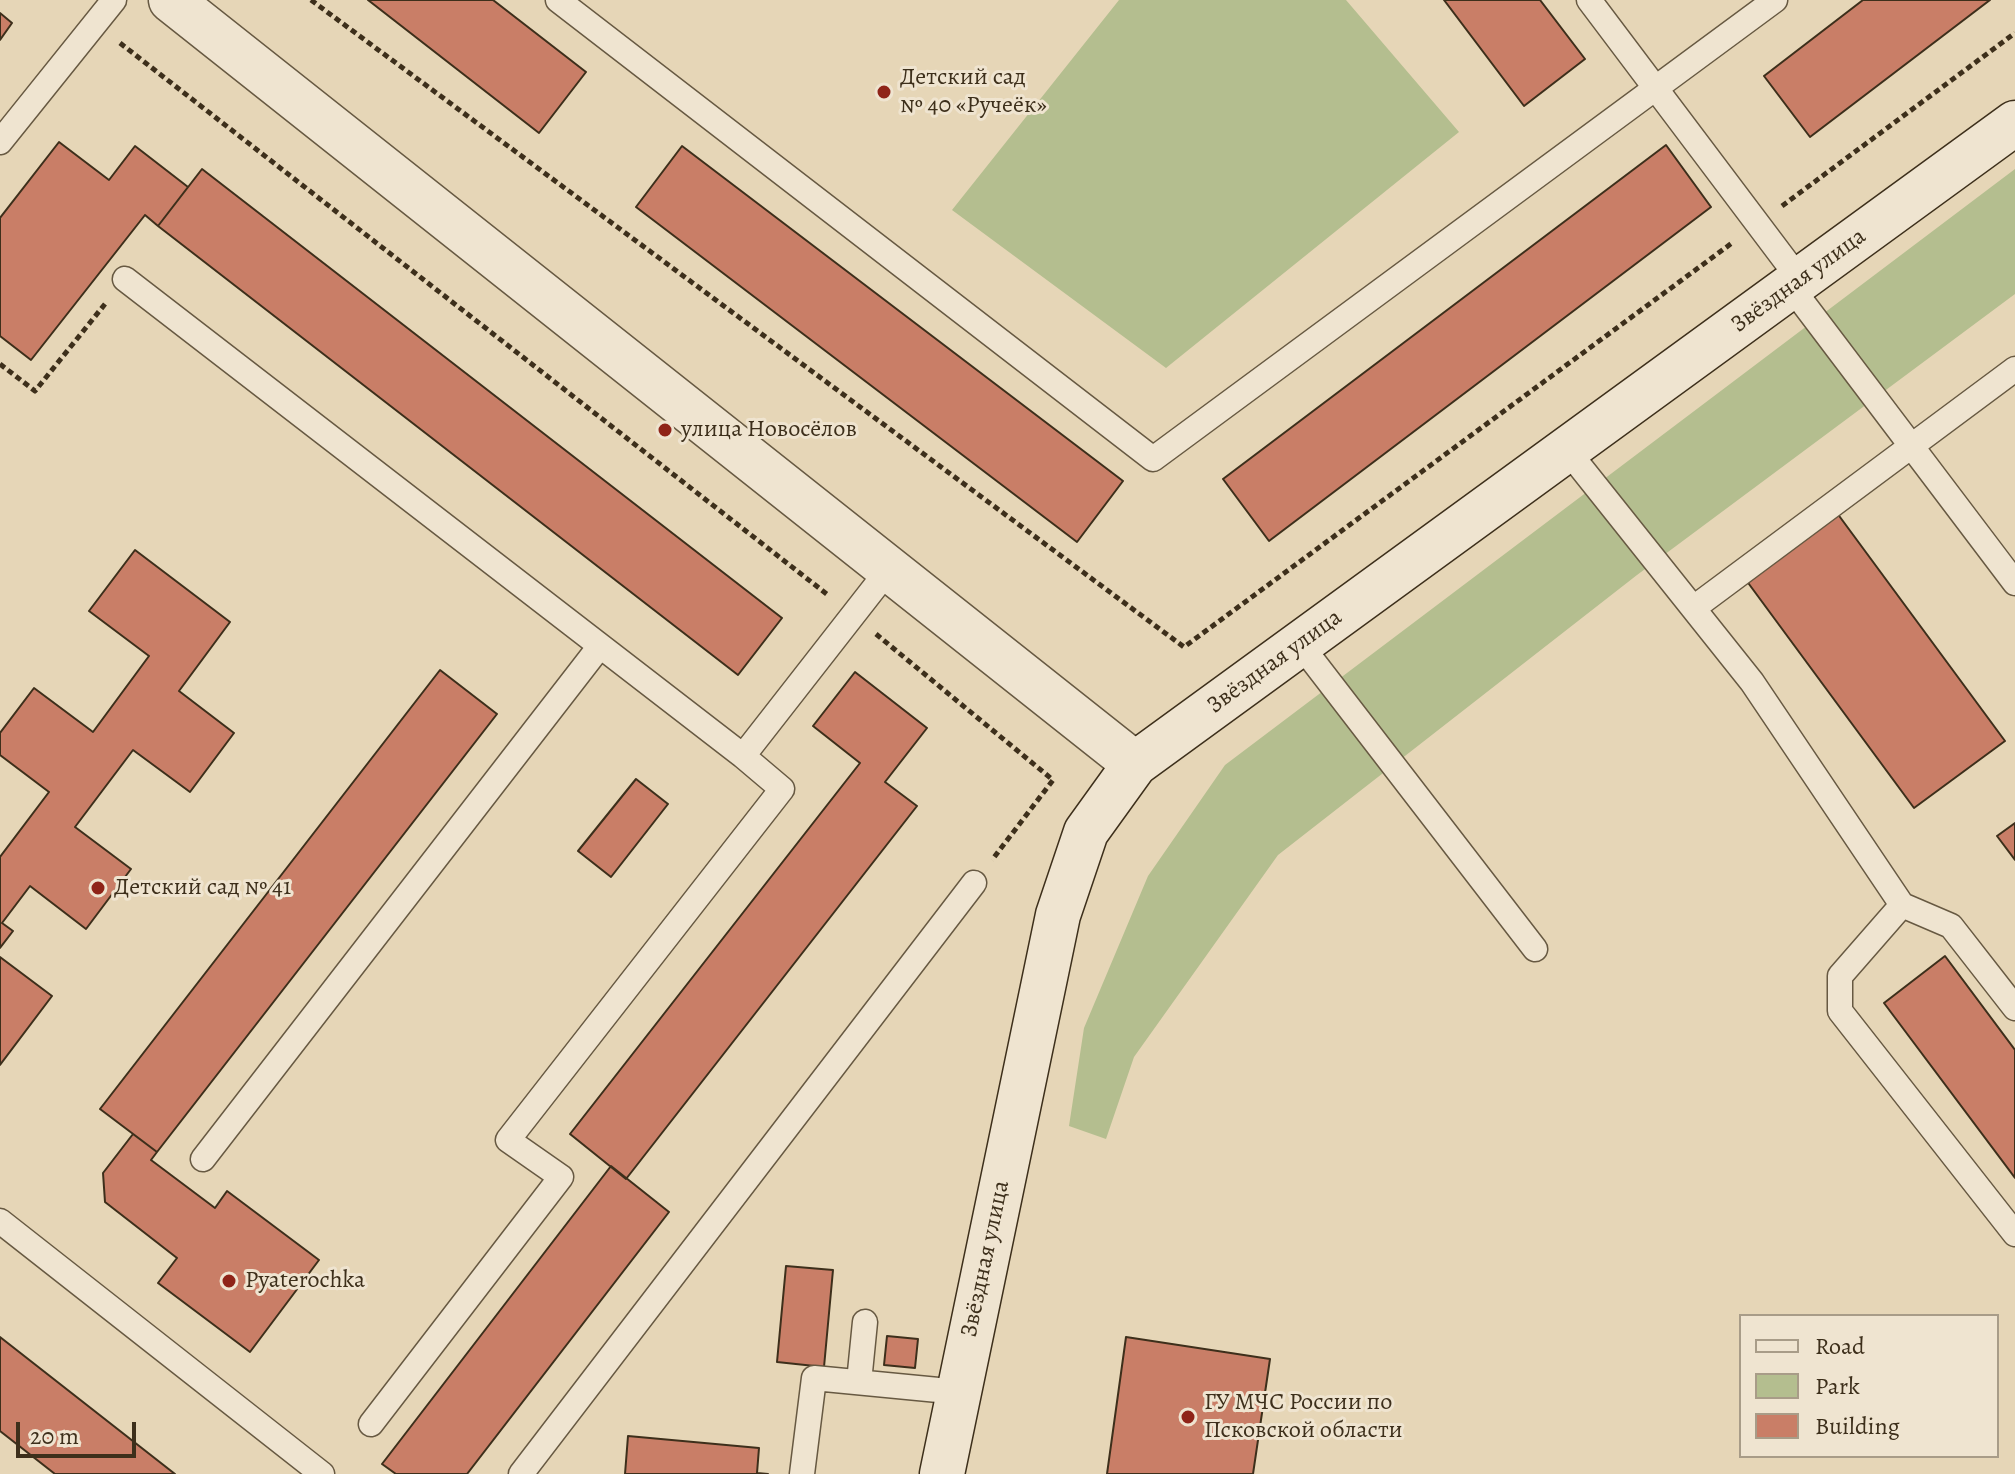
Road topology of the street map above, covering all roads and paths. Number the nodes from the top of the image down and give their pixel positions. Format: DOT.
graph roads {
  1 [pos="114,0"];
  2 [pos="171,0"];
  3 [pos="311,0"];
  4 [pos="558,0"];
  5 [pos="1589,0"];
  6 [pos="1775,0"];
  7 [pos="95,23"];
  8 [pos="2015,33"];
  9 [pos="1656,88"];
  10 [pos="2015,123"];
  11 [pos="0,142"];
  12 [pos="1758,224"];
  13 [pos="125,279"];
  14 [pos="1796,283"];
  15 [pos="0,364"];
  16 [pos="2015,369"];
  17 [pos="1911,446"];
  18 [pos="1567,450"];
  19 [pos="889,569"];
  20 [pos="2015,583"];
  21 [pos="1695,607"];
  22 [pos="853,615"];
  23 [pos="1300,644"];
  24 [pos="600,646"];
  25 [pos="743,756"];
  26 [pos="1135,764"];
  27 [pos="974,883"];
  28 [pos="1902,905"];
  29 [pos="1535,949"];
  30 [pos="2015,1008"];
  31 [pos="203,1159"];
  32 [pos="0,1221"];
  33 [pos="2015,1234"];
  34 [pos="865,1322"];
  35 [pos="859,1382"];
  36 [pos="959,1392"];
  37 [pos="371,1424"];
  38 [pos="322,1474"];
  39 [pos="521,1474"];
  40 [pos="802,1474"];
  41 [pos="942,1474"];
  1 -- 7 [label="lane"];
  2 -- 19 [label="street"];
  3 -- 12 [label="path"];
  4 -- 9 [label="lane"];
  5 -- 9 [label="lane"];
  6 -- 9 [label="lane"];
  7 -- 11 [label="lane"];
  7 -- 22 [label="path"];
  8 -- 12 [label="path"];
  9 -- 12 [label="lane"];
  10 -- 14 [label="street, Звёздная улица"];
  12 -- 14 [label="lane"];
  13 -- 15 [label="path"];
  13 -- 24 [label="lane"];
  14 -- 17 [label="lane"];
  14 -- 18 [label="street, Звёздная улица"];
  16 -- 17 [label="lane"];
  17 -- 20 [label="lane"];
  17 -- 21 [label="lane"];
  18 -- 21 [label="lane"];
  18 -- 23 [label="street, Звёздная улица"];
  19 -- 22 [label="lane"];
  19 -- 26 [label="street"];
  21 -- 28 [label="lane"];
  22 -- 25 [label="lane"];
  22 -- 27 [label="path"];
  23 -- 26 [label="street, Звёздная улица"];
  23 -- 29 [label="lane"];
  24 -- 25 [label="lane"];
  24 -- 31 [label="lane"];
  25 -- 37 [label="lane"];
  26 -- 36 [label="street, Звёздная улица"];
  27 -- 39 [label="lane"];
  28 -- 30 [label="lane"];
  28 -- 33 [label="lane"];
  32 -- 38 [label="lane"];
  34 -- 35 [label="lane"];
  35 -- 36 [label="lane"];
  35 -- 40 [label="lane"];
  36 -- 41 [label="street, Звёздная улица"];
}
